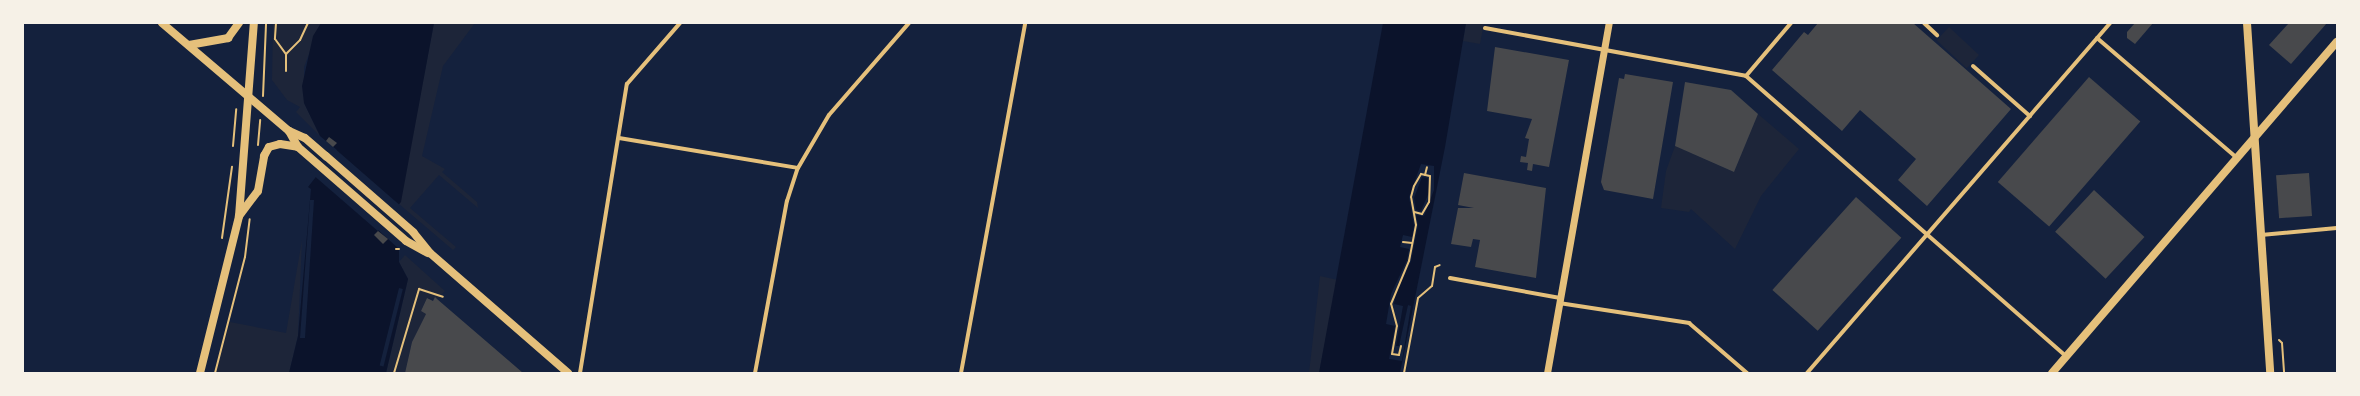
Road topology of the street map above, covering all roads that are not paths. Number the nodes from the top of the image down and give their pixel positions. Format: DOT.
graph roads {
  1 [pos="162,23"];
  2 [pos="239,23"];
  3 [pos="254,23"];
  4 [pos="680,23"];
  5 [pos="909,23"];
  6 [pos="1025,23"];
  7 [pos="1609,23"];
  8 [pos="1791,23"];
  9 [pos="1924,23"];
  10 [pos="2110,23"];
  11 [pos="2247,23"];
  12 [pos="1485,28"];
  13 [pos="1937,35"];
  14 [pos="2097,38"];
  15 [pos="2337,42"];
  16 [pos="189,45"];
  17 [pos="1604,50"];
  18 [pos="1973,66"];
  19 [pos="1746,76"];
  20 [pos="250,98"];
  21 [pos="2030,116"];
  22 [pos="289,131"];
  23 [pos="2255,136"];
  24 [pos="619,138"];
  25 [pos="298,147"];
  26 [pos="2237,158"];
  27 [pos="798,168"];
  28 [pos="239,216"];
  29 [pos="2337,228"];
  30 [pos="1927,234"];
  31 [pos="2260,235"];
  32 [pos="430,254"];
  33 [pos="1450,278"];
  34 [pos="1560,301"];
  35 [pos="2066,356"];
  36 [pos="200,373"];
  37 [pos="568,373"];
  38 [pos="580,373"];
  39 [pos="755,373"];
  40 [pos="961,373"];
  41 [pos="1547,373"];
  42 [pos="1747,373"];
  43 [pos="1807,373"];
  44 [pos="2052,373"];
  45 [pos="2270,373"];
  1 -- 16 [label="main road"];
  2 -- 16 [label="main road"];
  3 -- 20 [label="main road"];
  4 -- 24 [label="street"];
  5 -- 27 [label="street"];
  6 -- 40 [label="street"];
  7 -- 17 [label="street"];
  8 -- 19 [label="street"];
  9 -- 13 [label="street"];
  10 -- 14 [label="street"];
  11 -- 23 [label="main road"];
  12 -- 17 [label="street"];
  14 -- 21 [label="street"];
  14 -- 26 [label="street"];
  15 -- 23 [label="main road"];
  16 -- 20 [label="main road"];
  17 -- 19 [label="street"];
  17 -- 34 [label="street"];
  18 -- 21 [label="street"];
  19 -- 30 [label="street"];
  20 -- 22 [label="main road"];
  20 -- 28 [label="main road"];
  21 -- 30 [label="street"];
  22 -- 25 [label="main road"];
  22 -- 32 [label="main road"];
  23 -- 26 [label="main road"];
  23 -- 31 [label="main road"];
  24 -- 27 [label="street"];
  24 -- 38 [label="street"];
  25 -- 28 [label="main road"];
  25 -- 32 [label="main road"];
  26 -- 35 [label="main road"];
  27 -- 39 [label="street"];
  28 -- 36 [label="main road"];
  29 -- 31 [label="street"];
  30 -- 35 [label="street"];
  30 -- 43 [label="street"];
  31 -- 45 [label="main road"];
  32 -- 37 [label="main road"];
  33 -- 34 [label="street"];
  34 -- 41 [label="street"];
  34 -- 42 [label="street"];
  35 -- 44 [label="main road"];
}
